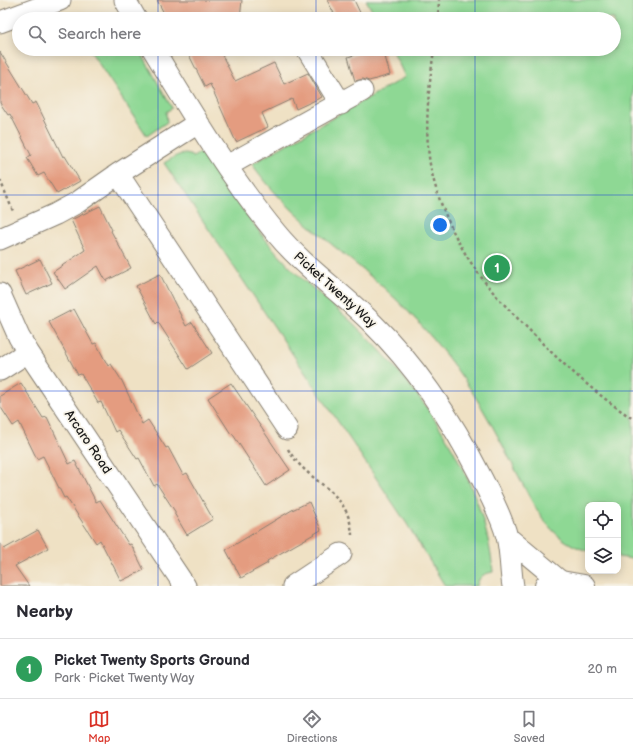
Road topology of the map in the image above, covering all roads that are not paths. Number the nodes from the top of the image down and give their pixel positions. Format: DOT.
graph roads {
  1 [pos="60,0"];
  2 [pos="125,0"];
  3 [pos="27,12"];
  4 [pos="132,12"];
  5 [pos="12,18"];
  6 [pos="0,22"];
  7 [pos="157,56"];
  8 [pos="312,56"];
  9 [pos="362,91"];
  10 [pos="341,104"];
  11 [pos="198,123"];
  12 [pos="227,166"];
  13 [pos="118,174"];
  14 [pos="9,235"];
  15 [pos="0,294"];
  16 [pos="28,352"];
  17 [pos="0,370"];
  18 [pos="287,429"];
  19 [pos="507,537"];
  20 [pos="341,554"];
  21 [pos="553,584"];
  22 [pos="185,586"];
  23 [pos="292,586"];
  24 [pos="513,586"];
  25 [pos="584,586"];
  1 -- 3 [label="street"];
  2 -- 4 [label="street"];
  5 -- 6 [label="street"];
  7 -- 11 [label="street, Picket Twenty Way"];
  8 -- 10 [label="street"];
  9 -- 10 [label="street"];
  10 -- 12 [label="street"];
  11 -- 12 [label="street, Picket Twenty Way"];
  11 -- 13 [label="street"];
  12 -- 19 [label="street, Picket Twenty Way"];
  13 -- 14 [label="street"];
  13 -- 18 [label="street"];
  15 -- 16 [label="street, Arcaro Road"];
  16 -- 17 [label="street"];
  16 -- 22 [label="street, Arcaro Road"];
  19 -- 21 [label="street"];
  19 -- 24 [label="street"];
  20 -- 23 [label="street"];
  21 -- 25 [label="main road"];
}
